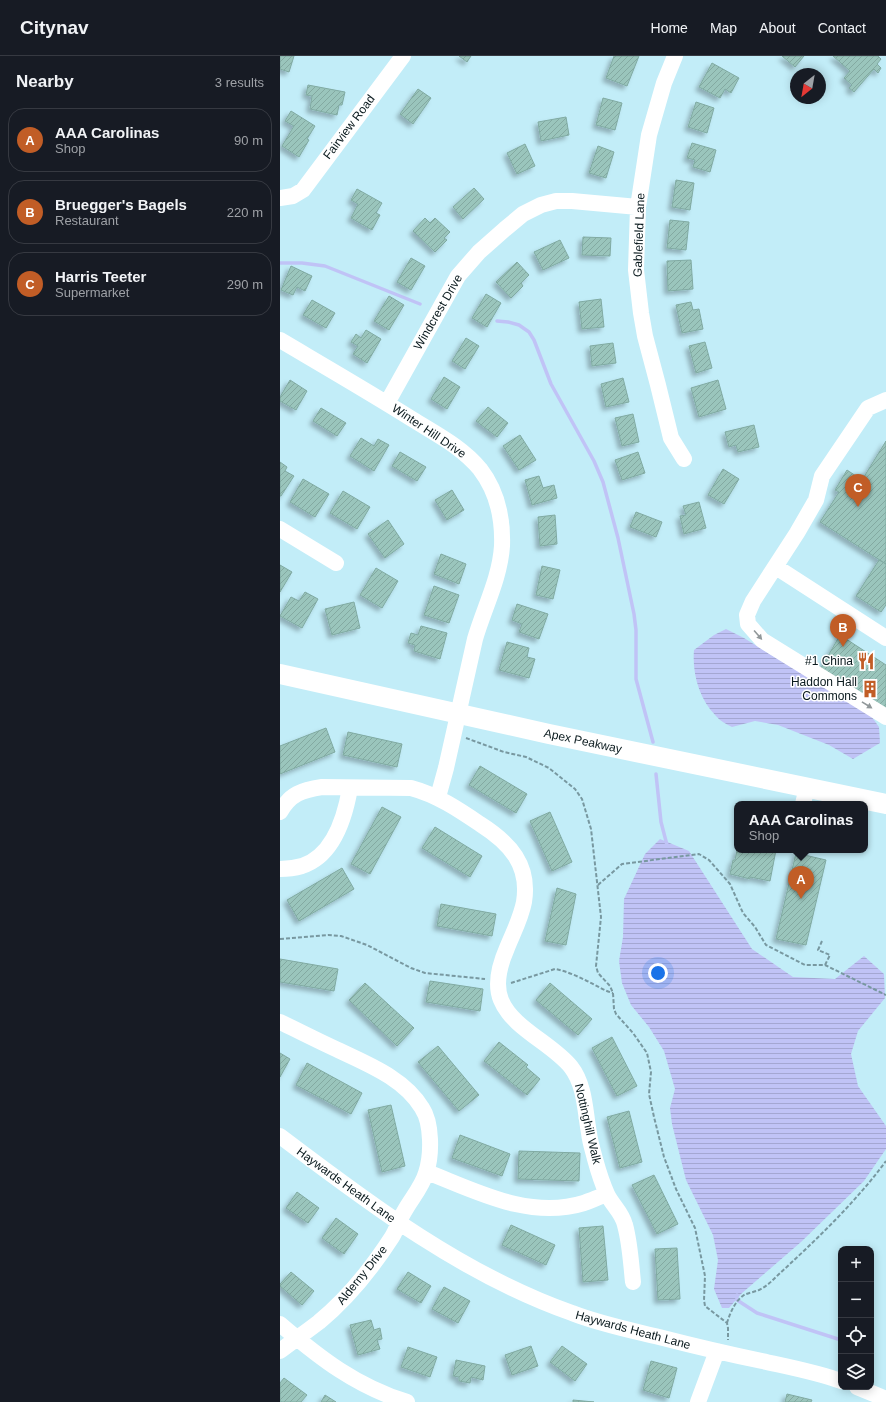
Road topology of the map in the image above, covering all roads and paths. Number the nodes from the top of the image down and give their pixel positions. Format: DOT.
graph roads {
  1 [pos="403,56"];
  2 [pos="675,56"];
  3 [pos="287,197"];
  4 [pos="638,207"];
  5 [pos="280,340"];
  6 [pos="886,400"];
  7 [pos="387,403"];
  8 [pos="684,459"];
  9 [pos="280,530"];
  10 [pos="336,563"];
  11 [pos="776,567"];
  12 [pos="886,638"];
  13 [pos="280,674"];
  14 [pos="458,714"];
  15 [pos="886,717"];
  16 [pos="461,736"];
  17 [pos="350,788"];
  18 [pos="805,795"];
  19 [pos="438,797"];
  20 [pos="859,801"];
  21 [pos="868,802"];
  22 [pos="886,804"];
  23 [pos="280,812"];
  24 [pos="280,869"];
  25 [pos="598,885"];
  26 [pos="280,939"];
  27 [pos="822,941"];
  28 [pos="825,964"];
  29 [pos="498,982"];
  30 [pos="613,992"];
  31 [pos="886,995"];
  32 [pos="280,1022"];
  33 [pos="280,1136"];
  34 [pos="886,1161"];
  35 [pos="427,1172"];
  36 [pos="607,1194"];
  37 [pos="399,1223"];
  38 [pos="633,1282"];
  39 [pos="727,1323"];
  40 [pos="280,1324"];
  41 [pos="296,1339"];
  42 [pos="722,1348"];
  43 [pos="280,1351"];
  44 [pos="838,1380"];
  45 [pos="864,1390"];
  46 [pos="886,1400"];
  47 [pos="407,1402"];
  48 [pos="698,1402"];
  1 -- 3 [label="street, Fairview Road"];
  2 -- 4 [label="street, Gablefield Lane"];
  4 -- 7 [label="street, Windcrest Drive"];
  4 -- 8 [label="street, Gablefield Lane"];
  5 -- 7 [label="street, Winter Hill Drive"];
  6 -- 11 [label="street"];
  7 -- 14 [label="street, Winter Hill Drive"];
  9 -- 10 [label="street"];
  11 -- 12 [label="street"];
  11 -- 15 [label="street, one-way"];
  13 -- 14 [label="main road, Apex Peakway"];
  14 -- 18 [label="main road, Apex Peakway"];
  14 -- 19 [label="street, Winter Hill Drive"];
  16 -- 25 [label="path"];
  17 -- 19 [label="street, Nottinghill Walk"];
  17 -- 23 [label="street"];
  17 -- 24 [label="street"];
  18 -- 20 [label="main road, Apex Peakway"];
  19 -- 29 [label="street, Nottinghill Walk"];
  21 -- 22 [label="main road, Apex Peakway"];
  25 -- 28 [label="path"];
  25 -- 30 [label="path"];
  26 -- 29 [label="path"];
  27 -- 28 [label="path"];
  28 -- 31 [label="path"];
  29 -- 30 [label="path"];
  29 -- 36 [label="street, Nottinghill Walk"];
  30 -- 39 [label="path"];
  32 -- 35 [label="street"];
  33 -- 37 [label="street, Haywards Heath Lane"];
  34 -- 39 [label="path"];
  35 -- 36 [label="street"];
  35 -- 37 [label="street, Alderny Drive"];
  36 -- 38 [label="street, Nottinghill Walk"];
  37 -- 41 [label="street, Alderny Drive"];
  37 -- 42 [label="street, Haywards Heath Lane"];
  39 -- 42 [label="path"];
  40 -- 41 [label="street"];
  41 -- 43 [label="street, Alderny Drive"];
  41 -- 47 [label="street"];
  42 -- 44 [label="street, Haywards Heath Lane"];
  42 -- 48 [label="street"];
  45 -- 46 [label="street"];
}
